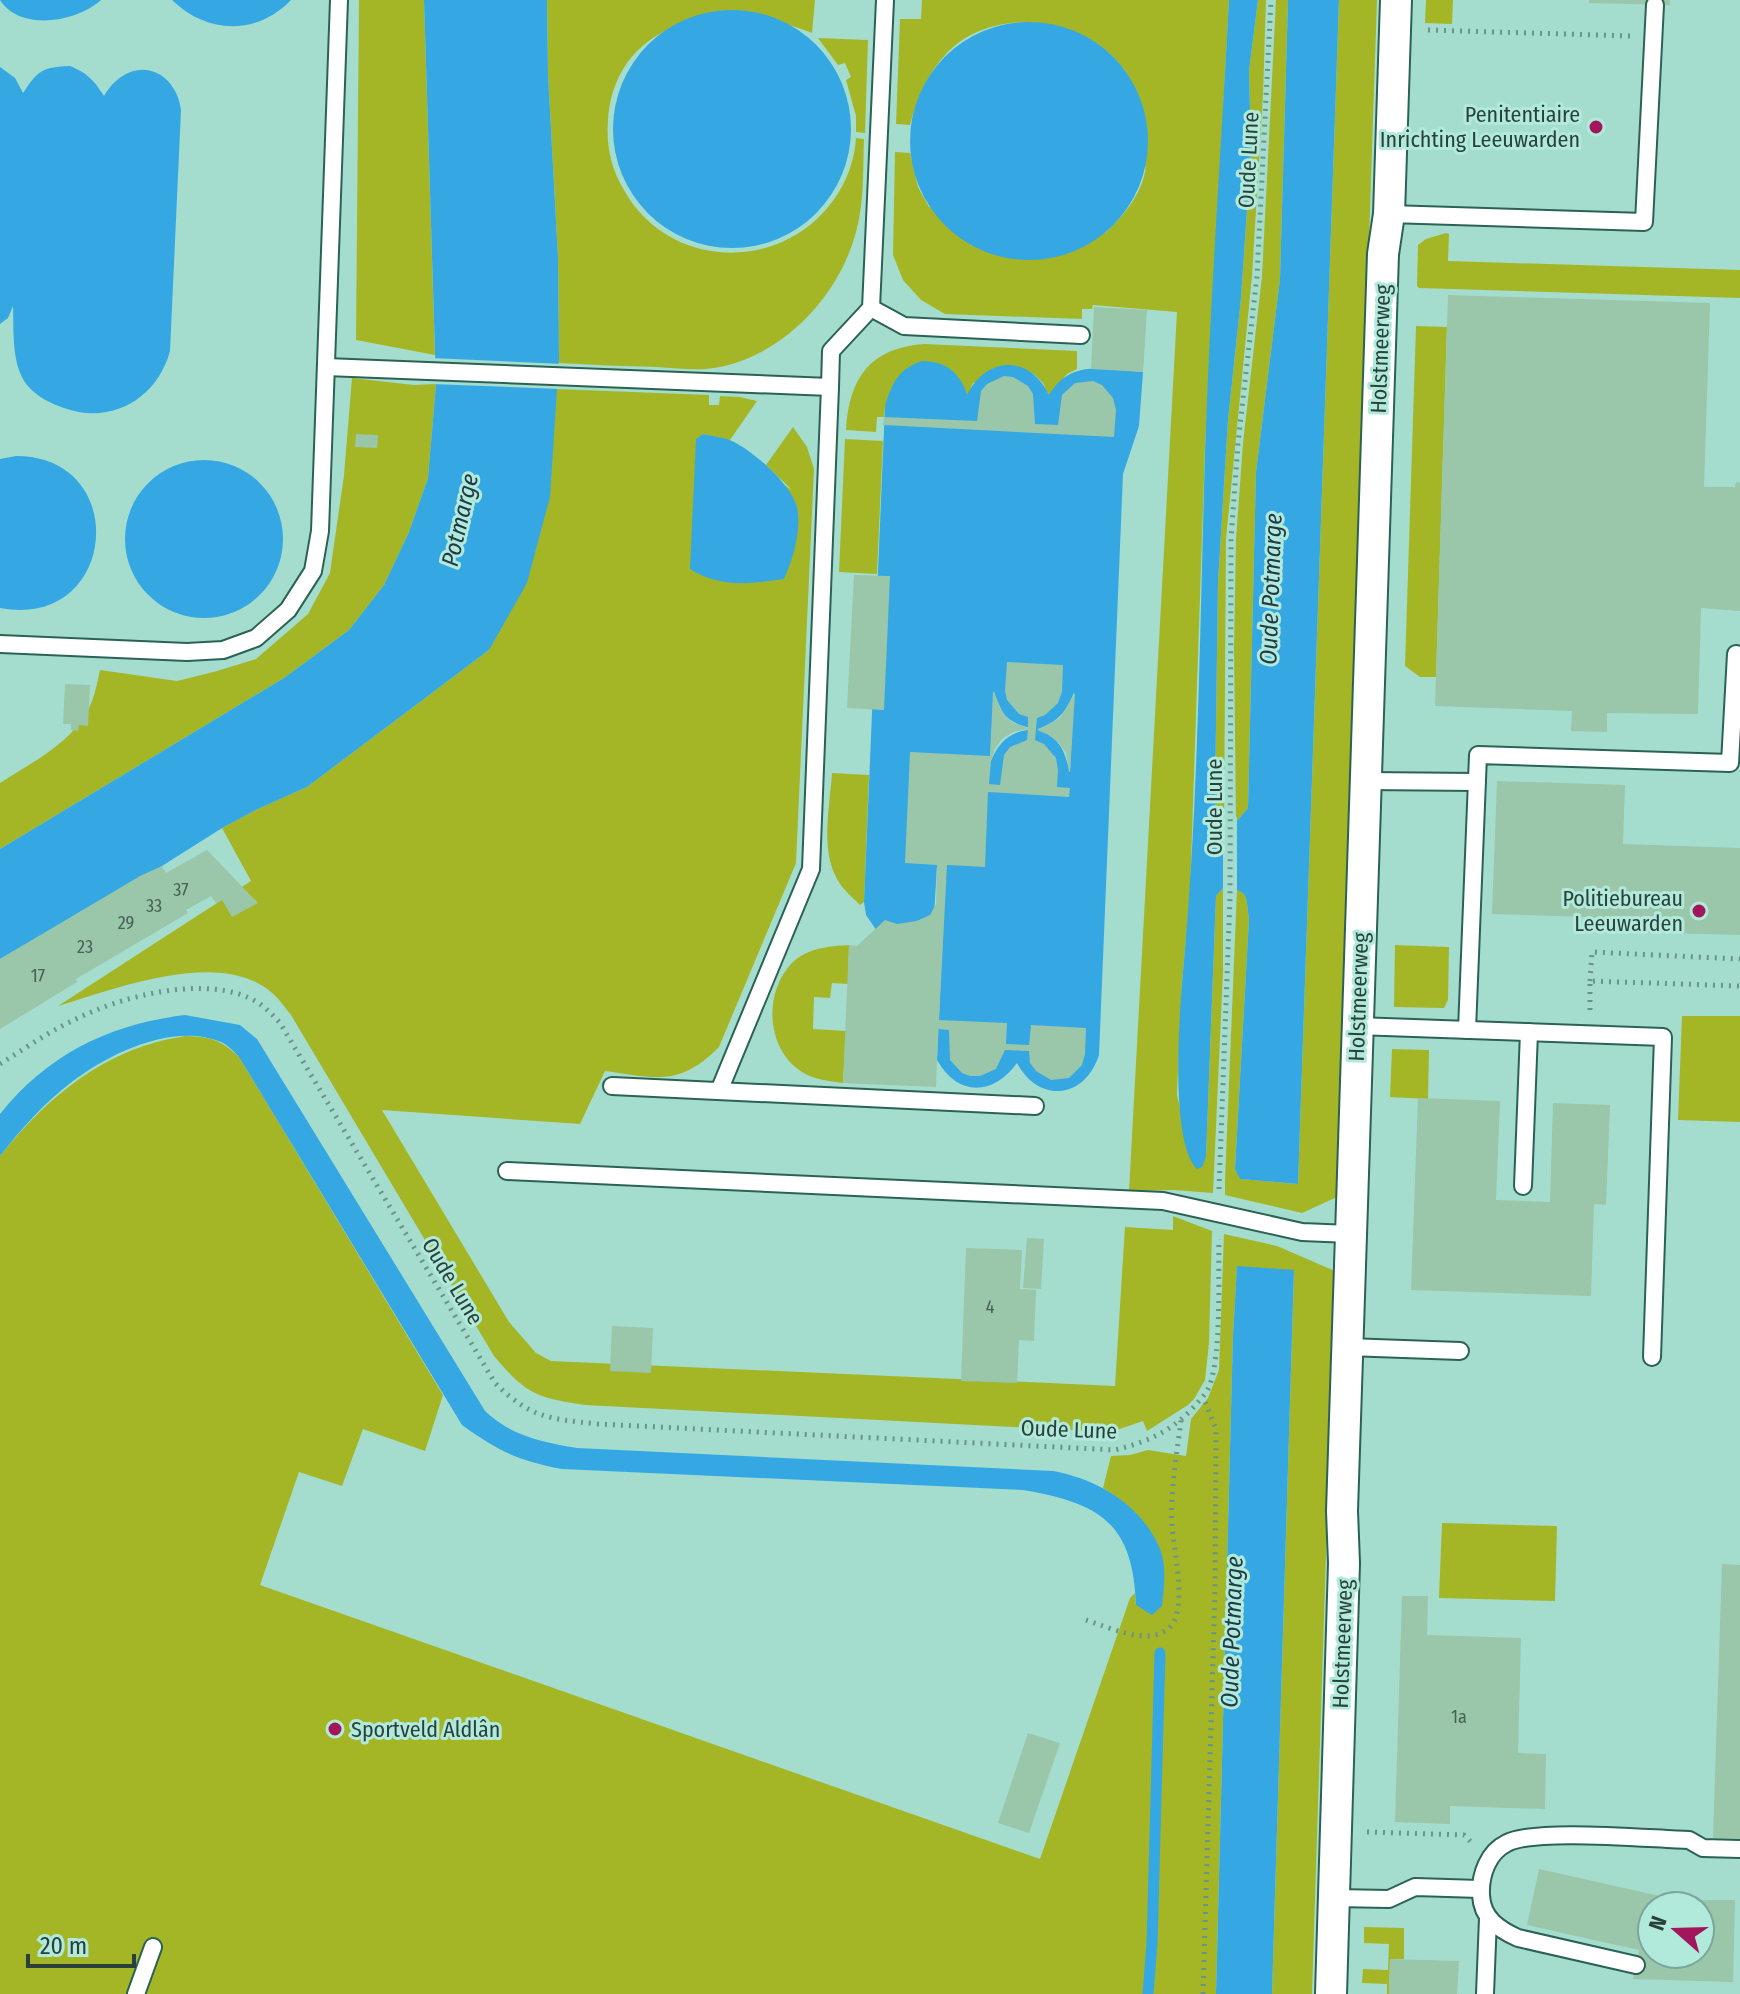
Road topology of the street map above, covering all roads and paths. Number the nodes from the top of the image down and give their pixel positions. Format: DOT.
graph roads {
  1 [pos="339,0"];
  2 [pos="885,0"];
  3 [pos="1271,0"];
  4 [pos="1396,0"];
  5 [pos="1655,5"];
  6 [pos="1419,30"];
  7 [pos="1654,37"];
  8 [pos="1389,214"];
  9 [pos="871,308"];
  10 [pos="1081,335"];
  11 [pos="326,367"];
  12 [pos="830,387"];
  13 [pos="0,644"];
  14 [pos="1736,654"];
  15 [pos="1365,781"];
  16 [pos="1477,782"];
  17 [pos="1740,959"];
  18 [pos="1590,981"];
  19 [pos="1740,986"];
  20 [pos="1357,1026"];
  21 [pos="1467,1030"];
  22 [pos="1529,1032"];
  23 [pos="1589,1034"];
  24 [pos="0,1064"];
  25 [pos="612,1086"];
  26 [pos="719,1091"];
  27 [pos="1035,1106"];
  28 [pos="507,1171"];
  29 [pos="1523,1186"];
  30 [pos="1219,1213"];
  31 [pos="1350,1234"];
  32 [pos="1347,1347"];
  33 [pos="1460,1351"];
  34 [pos="1652,1357"];
  35 [pos="1203,1397"];
  36 [pos="1181,1420"];
  37 [pos="1086,1620"];
  38 [pos="1362,1831"];
  39 [pos="1740,1849"];
  40 [pos="1490,1860"];
  41 [pos="1480,1889"];
  42 [pos="1334,1898"];
  43 [pos="1488,1918"];
  44 [pos="153,1947"];
  45 [pos="1636,1965"];
  46 [pos="136,1994"];
  47 [pos="1203,1994"];
  48 [pos="1331,1994"];
  49 [pos="1485,1994"];
  1 -- 11 [label="lane"];
  2 -- 9 [label="lane"];
  3 -- 30 [label="path, Oude Lune"];
  4 -- 8 [label="street, Holstmeerweg"];
  5 -- 7 [label="lane"];
  6 -- 7 [label="path"];
  7 -- 8 [label="lane"];
  8 -- 15 [label="street, Holstmeerweg"];
  9 -- 10 [label="lane"];
  9 -- 12 [label="lane"];
  11 -- 12 [label="lane"];
  11 -- 13 [label="lane"];
  12 -- 26 [label="lane"];
  14 -- 16 [label="lane"];
  15 -- 16 [label="lane"];
  15 -- 20 [label="street, Holstmeerweg"];
  16 -- 21 [label="lane"];
  17 -- 18 [label="path"];
  18 -- 19 [label="path"];
  18 -- 23 [label="path"];
  20 -- 21 [label="lane"];
  20 -- 31 [label="street, Holstmeerweg"];
  21 -- 22 [label="lane"];
  22 -- 23 [label="lane"];
  22 -- 29 [label="lane"];
  23 -- 34 [label="lane"];
  24 -- 36 [label="path, Oude Lune"];
  25 -- 26 [label="lane"];
  26 -- 27 [label="lane"];
  28 -- 30 [label="lane"];
  30 -- 31 [label="lane"];
  30 -- 35 [label="path, Oude Lune"];
  31 -- 32 [label="street, Holstmeerweg"];
  32 -- 33 [label="lane"];
  32 -- 42 [label="street, Holstmeerweg"];
  35 -- 36 [label="path, Oude Lune"];
  35 -- 47 [label="path"];
  36 -- 37 [label="path"];
  38 -- 40 [label="path"];
  39 -- 40 [label="lane"];
  40 -- 41 [label="lane"];
  41 -- 42 [label="lane"];
  41 -- 43 [label="lane"];
  42 -- 48 [label="street, Holstmeerweg"];
  43 -- 45 [label="lane"];
  43 -- 49 [label="lane"];
  44 -- 46 [label="lane"];
}
